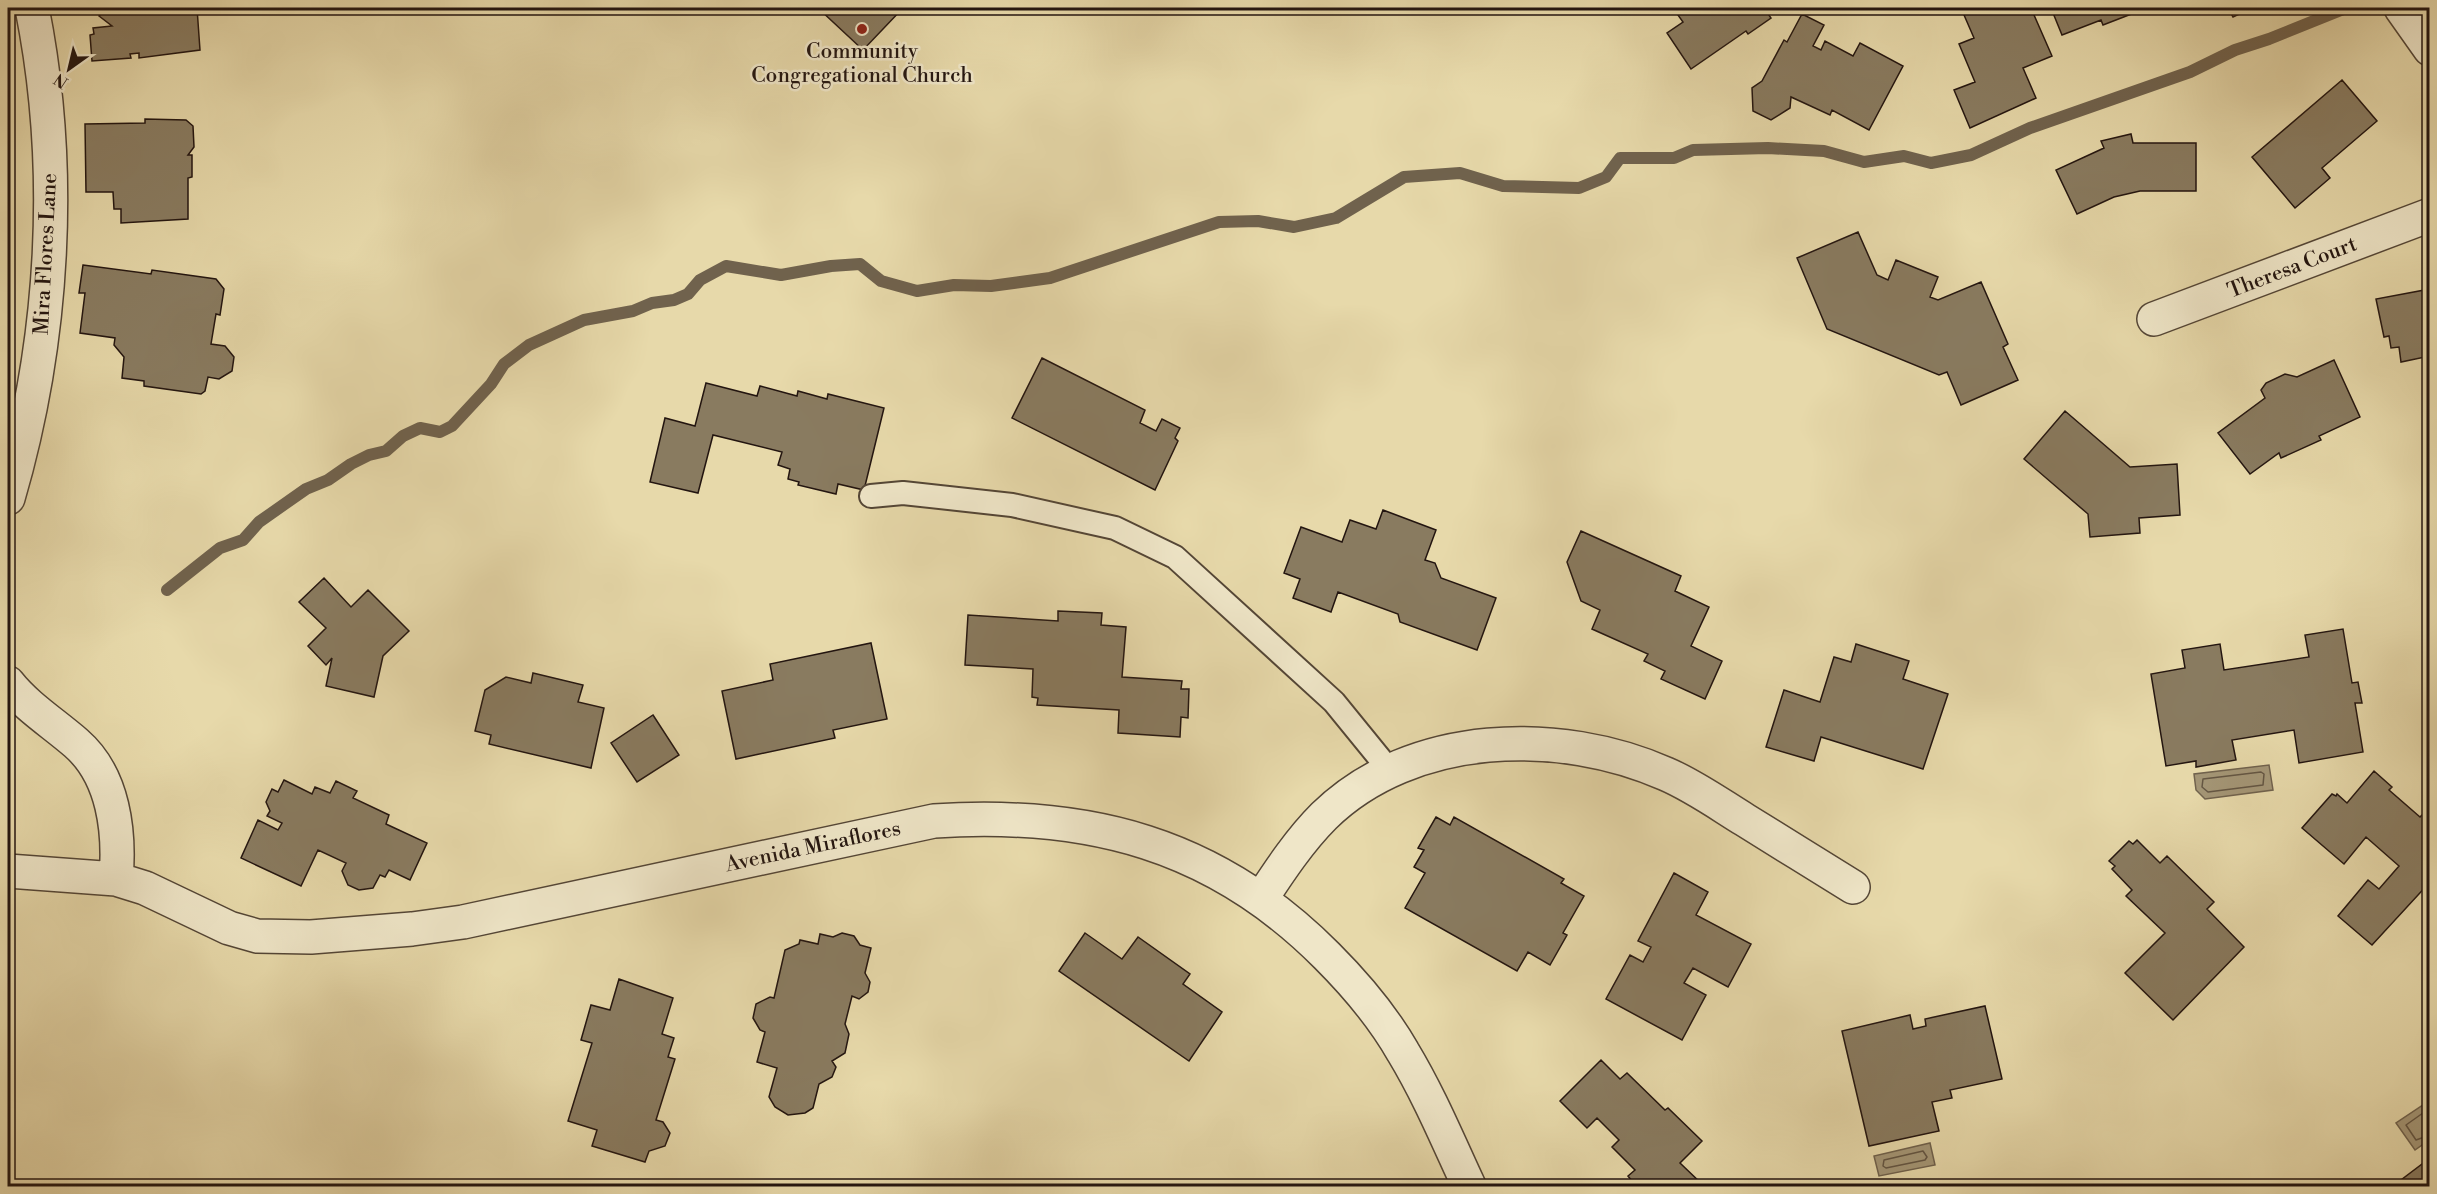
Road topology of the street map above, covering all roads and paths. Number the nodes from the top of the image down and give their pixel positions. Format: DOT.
graph roads {
  1 [pos="32,8"];
  2 [pos="2400,8"];
  3 [pos="2430,50"];
  4 [pos="2430,215"];
  5 [pos="2154,319"];
  6 [pos="871,496"];
  7 [pos="8,498"];
  8 [pos="8,683"];
  9 [pos="1390,772"];
  10 [pos="8,871"];
  11 [pos="116,879"];
  12 [pos="1853,887"];
  13 [pos="1261,899"];
  14 [pos="1469,1186"];
  1 -- 7 [label="street, Mira Flores Lane"];
  2 -- 3 [label="street"];
  4 -- 5 [label="street, Theresa Court"];
  6 -- 9 [label="lane"];
  8 -- 11 [label="street"];
  9 -- 12 [label="street"];
  9 -- 13 [label="street"];
  10 -- 11 [label="street, Avenida Miraflores"];
  11 -- 13 [label="street, Avenida Miraflores"];
  13 -- 14 [label="street, Avenida Miraflores"];
}
